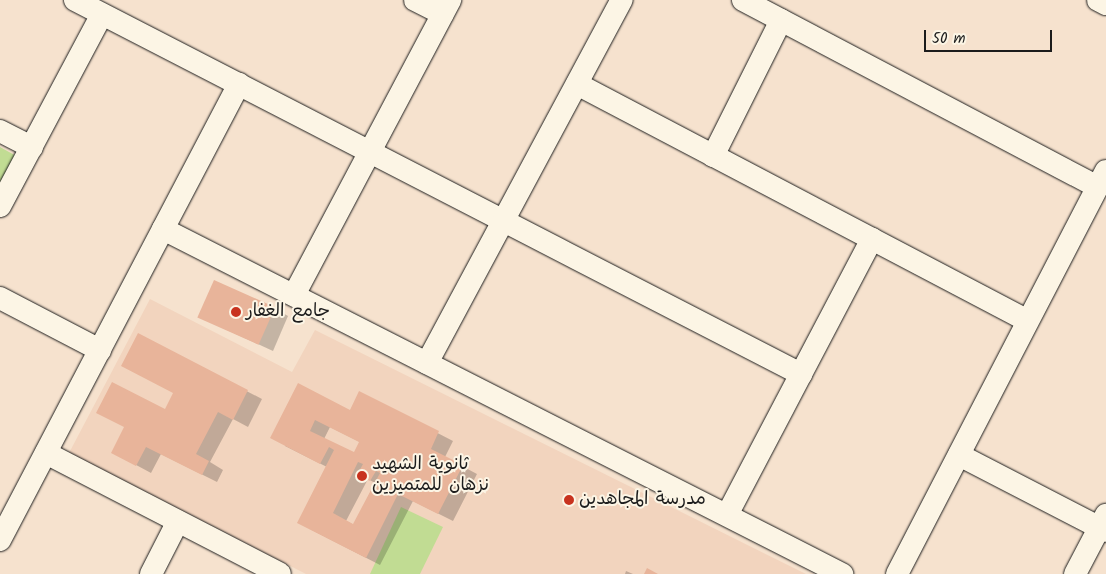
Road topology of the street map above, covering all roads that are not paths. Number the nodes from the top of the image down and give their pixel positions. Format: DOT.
graph roads {
  1 [pos="75,0"];
  2 [pos="415,0"];
  3 [pos="622,0"];
  4 [pos="743,0"];
  5 [pos="1098,0"];
  6 [pos="1106,4"];
  7 [pos="446,7"];
  8 [pos="102,14"];
  9 [pos="781,20"];
  10 [pos="239,84"];
  11 [pos="577,84"];
  12 [pos="0,131"];
  13 [pos="32,147"];
  14 [pos="370,152"];
  15 [pos="713,156"];
  16 [pos="1102,179"];
  17 [pos="0,206"];
  18 [pos="503,221"];
  19 [pos="163,229"];
  20 [pos="872,239"];
  21 [pos="294,295"];
  22 [pos="0,298"];
  23 [pos="1028,321"];
  24 [pos="100,350"];
  25 [pos="427,363"];
  26 [pos="801,374"];
  27 [pos="46,453"];
  28 [pos="959,455"];
  29 [pos="727,515"];
  30 [pos="178,521"];
  31 [pos="1104,525"];
  32 [pos="0,540"];
  33 [pos="152,574"];
  34 [pos="280,574"];
  35 [pos="842,574"];
  36 [pos="897,574"];
  37 [pos="1075,574"];
  1 -- 8 [label="street"];
  2 -- 7 [label="street"];
  3 -- 11 [label="street"];
  4 -- 9 [label="street"];
  5 -- 6 [label="street"];
  7 -- 14 [label="street"];
  8 -- 10 [label="street"];
  8 -- 13 [label="street"];
  9 -- 15 [label="street"];
  9 -- 16 [label="street"];
  10 -- 14 [label="street"];
  10 -- 19 [label="street"];
  11 -- 15 [label="street"];
  11 -- 18 [label="street"];
  12 -- 13 [label="street"];
  13 -- 17 [label="street"];
  14 -- 18 [label="street"];
  14 -- 21 [label="street"];
  15 -- 20 [label="street"];
  16 -- 23 [label="street"];
  18 -- 25 [label="street"];
  18 -- 26 [label="street"];
  19 -- 21 [label="street"];
  19 -- 24 [label="street"];
  20 -- 23 [label="street"];
  20 -- 26 [label="street"];
  21 -- 25 [label="street"];
  22 -- 24 [label="street"];
  23 -- 28 [label="street"];
  24 -- 27 [label="street"];
  25 -- 29 [label="street"];
  26 -- 29 [label="street"];
  27 -- 30 [label="street"];
  27 -- 32 [label="street"];
  28 -- 31 [label="street"];
  28 -- 36 [label="street"];
  29 -- 35 [label="street"];
  30 -- 33 [label="street"];
  30 -- 34 [label="street"];
  31 -- 37 [label="street"];
}
